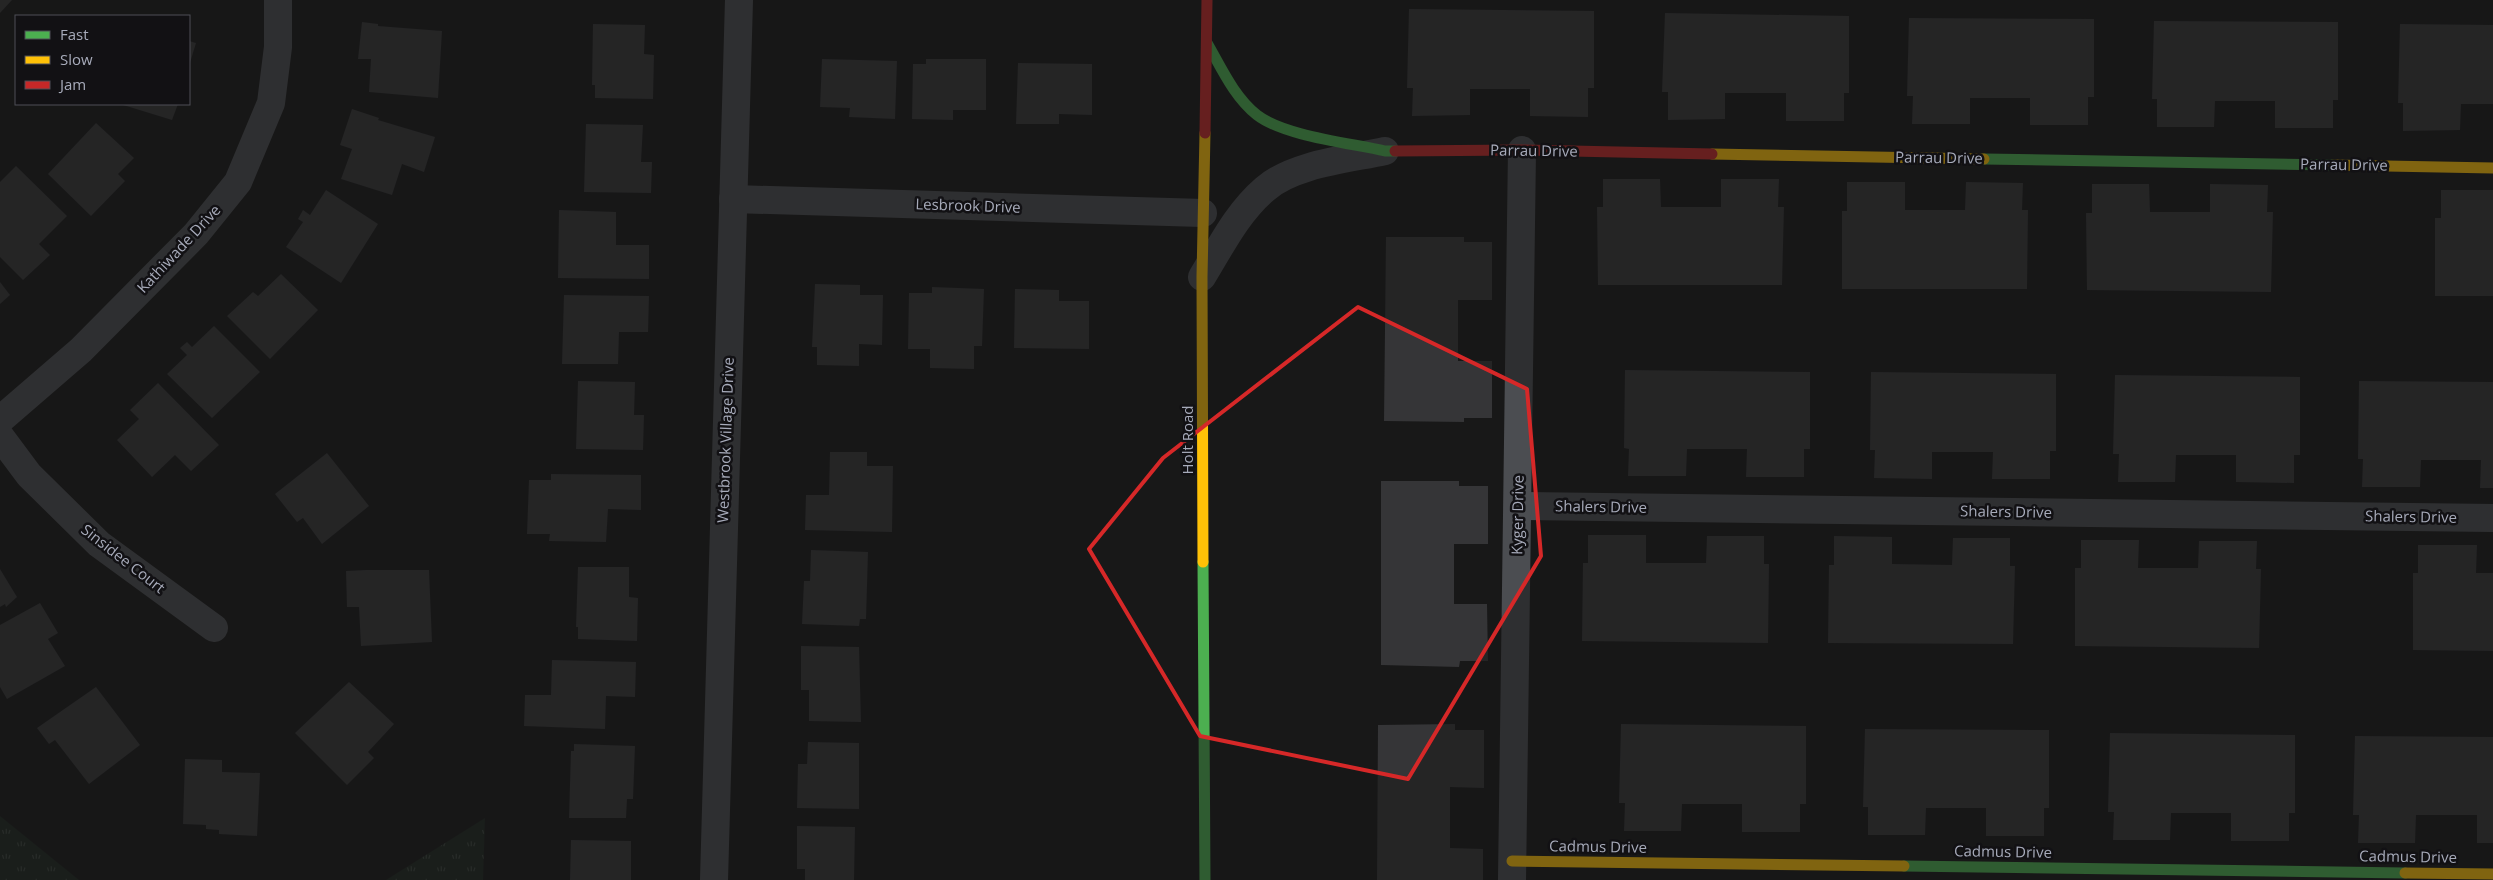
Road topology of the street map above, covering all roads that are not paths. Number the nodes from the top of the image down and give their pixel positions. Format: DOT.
graph roads {
  1 [pos="278,0"];
  2 [pos="739,0"];
  3 [pos="1207,0"];
  4 [pos="1207,43"];
  5 [pos="1522,150"];
  6 [pos="1385,151"];
  7 [pos="2493,168"];
  8 [pos="733,199"];
  9 [pos="1203,213"];
  10 [pos="1202,277"];
  11 [pos="0,420"];
  12 [pos="0,436"];
  13 [pos="1519,506"];
  14 [pos="2493,518"];
  15 [pos="214,628"];
  16 [pos="1512,870"];
  17 [pos="2493,874"];
  18 [pos="714,880"];
  19 [pos="1205,880"];
  1 -- 11 [label="street, Kathiwade Drive"];
  2 -- 8 [label="street, Westbrook Village Drive"];
  3 -- 4 [label="street, Holt Road"];
  4 -- 6 [label="street, Parrau Drive"];
  4 -- 9 [label="street, Holt Road"];
  5 -- 6 [label="street, Parrau Drive"];
  5 -- 7 [label="street, Parrau Drive"];
  5 -- 13 [label="street, Kyger Drive"];
  6 -- 10 [label="street, Parrau Drive"];
  8 -- 9 [label="street, Lesbrook Drive"];
  8 -- 18 [label="street, Westbrook Village Drive"];
  9 -- 10 [label="street, Holt Road"];
  10 -- 19 [label="street, Holt Road"];
  12 -- 15 [label="street, Sinsidee Court"];
  13 -- 14 [label="street, Shalers Drive"];
  13 -- 16 [label="street, Kyger Drive"];
  16 -- 17 [label="street, Cadmus Drive"];
}
